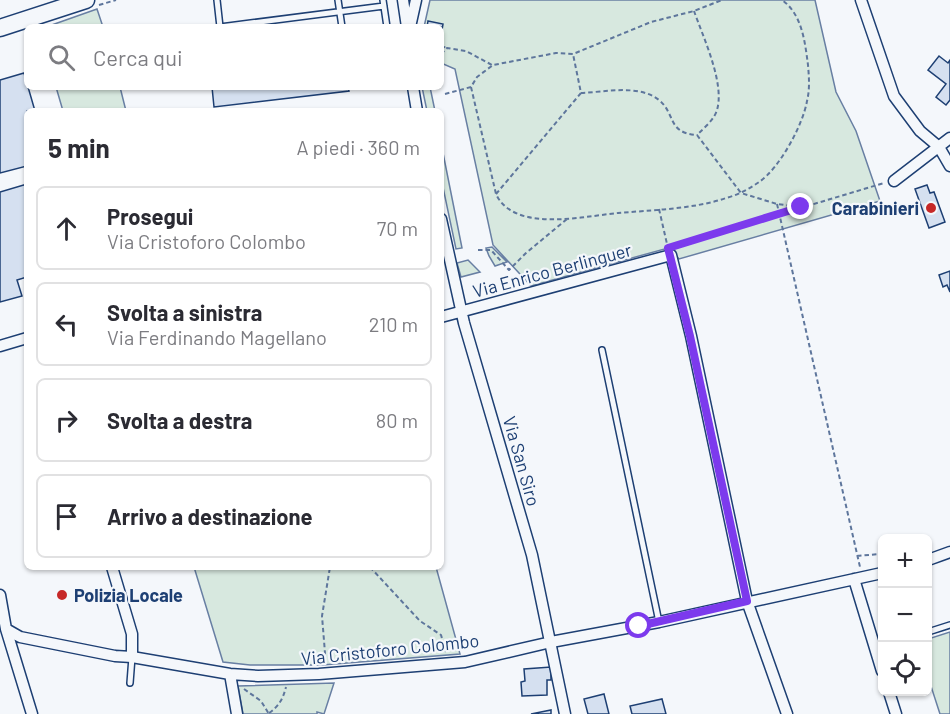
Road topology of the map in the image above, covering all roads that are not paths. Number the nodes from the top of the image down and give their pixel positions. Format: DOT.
graph roads {
  1 [pos="86,0"];
  2 [pos="217,0"];
  3 [pos="338,0"];
  4 [pos="403,0"];
  5 [pos="416,0"];
  6 [pos="861,0"];
  7 [pos="383,3"];
  8 [pos="340,12"];
  9 [pos="220,24"];
  10 [pos="244,24"];
  11 [pos="342,24"];
  12 [pos="386,24"];
  13 [pos="408,24"];
  14 [pos="410,24"];
  15 [pos="0,28"];
  16 [pos="414,90"];
  17 [pos="416,108"];
  18 [pos="950,138"];
  19 [pos="939,147"];
  20 [pos="950,166"];
  21 [pos="894,181"];
  22 [pos="444,233"];
  23 [pos="461,311"];
  24 [pos="444,316"];
  25 [pos="24,339"];
  26 [pos="0,346"];
  27 [pos="602,350"];
  28 [pos="950,552"];
  29 [pos="932,558"];
  30 [pos="113,570"];
  31 [pos="878,574"];
  32 [pos="858,578"];
  33 [pos="0,595"];
  34 [pos="747,601"];
  35 [pos="659,622"];
  36 [pos="950,625"];
  37 [pos="3,629"];
  38 [pos="932,630"];
  39 [pos="551,642"];
  40 [pos="878,656"];
  41 [pos="132,657"];
  42 [pos="231,678"];
  43 [pos="130,682"];
  44 [pos="890,696"];
  45 [pos="32,714"];
  46 [pos="237,714"];
  47 [pos="565,714"];
  48 [pos="787,714"];
  49 [pos="896,714"];
  1 -- 15 [label="main road"];
  2 -- 9 [label="lane"];
  3 -- 8 [label="lane"];
  4 -- 13 [label="street"];
  5 -- 14 [label="street"];
  6 -- 19 [label="street"];
  7 -- 8 [label="lane"];
  7 -- 12 [label="lane"];
  8 -- 10 [label="lane"];
  8 -- 11 [label="lane"];
  16 -- 17 [label="street"];
  18 -- 19 [label="street"];
  19 -- 20 [label="street"];
  19 -- 21 [label="street"];
  22 -- 23 [label="street, Via San Siro"];
  23 -- 24 [label="street, Via Enrico Berlinguer"];
  23 -- 34 [label="street, Via Enrico Berlinguer"];
  23 -- 39 [label="street, Via San Siro"];
  25 -- 26 [label="street"];
  27 -- 35 [label="lane"];
  28 -- 29 [label="street"];
  30 -- 41 [label="street"];
  31 -- 32 [label="street, Via Cristoforo Colombo"];
  32 -- 34 [label="street, Via Cristoforo Colombo"];
  32 -- 40 [label="street"];
  33 -- 37 [label="street"];
  34 -- 35 [label="street, Via Cristoforo Colombo"];
  34 -- 48 [label="street"];
  35 -- 39 [label="street, Via Cristoforo Colombo"];
  36 -- 38 [label="lane"];
  37 -- 41 [label="street, Via Cristoforo Colombo"];
  37 -- 45 [label="street"];
  39 -- 42 [label="street, Via Cristoforo Colombo"];
  39 -- 47 [label="street, Via San Siro"];
  41 -- 42 [label="street, Via Cristoforo Colombo"];
  41 -- 43 [label="lane"];
  42 -- 46 [label="street"];
  44 -- 49 [label="street"];
}
